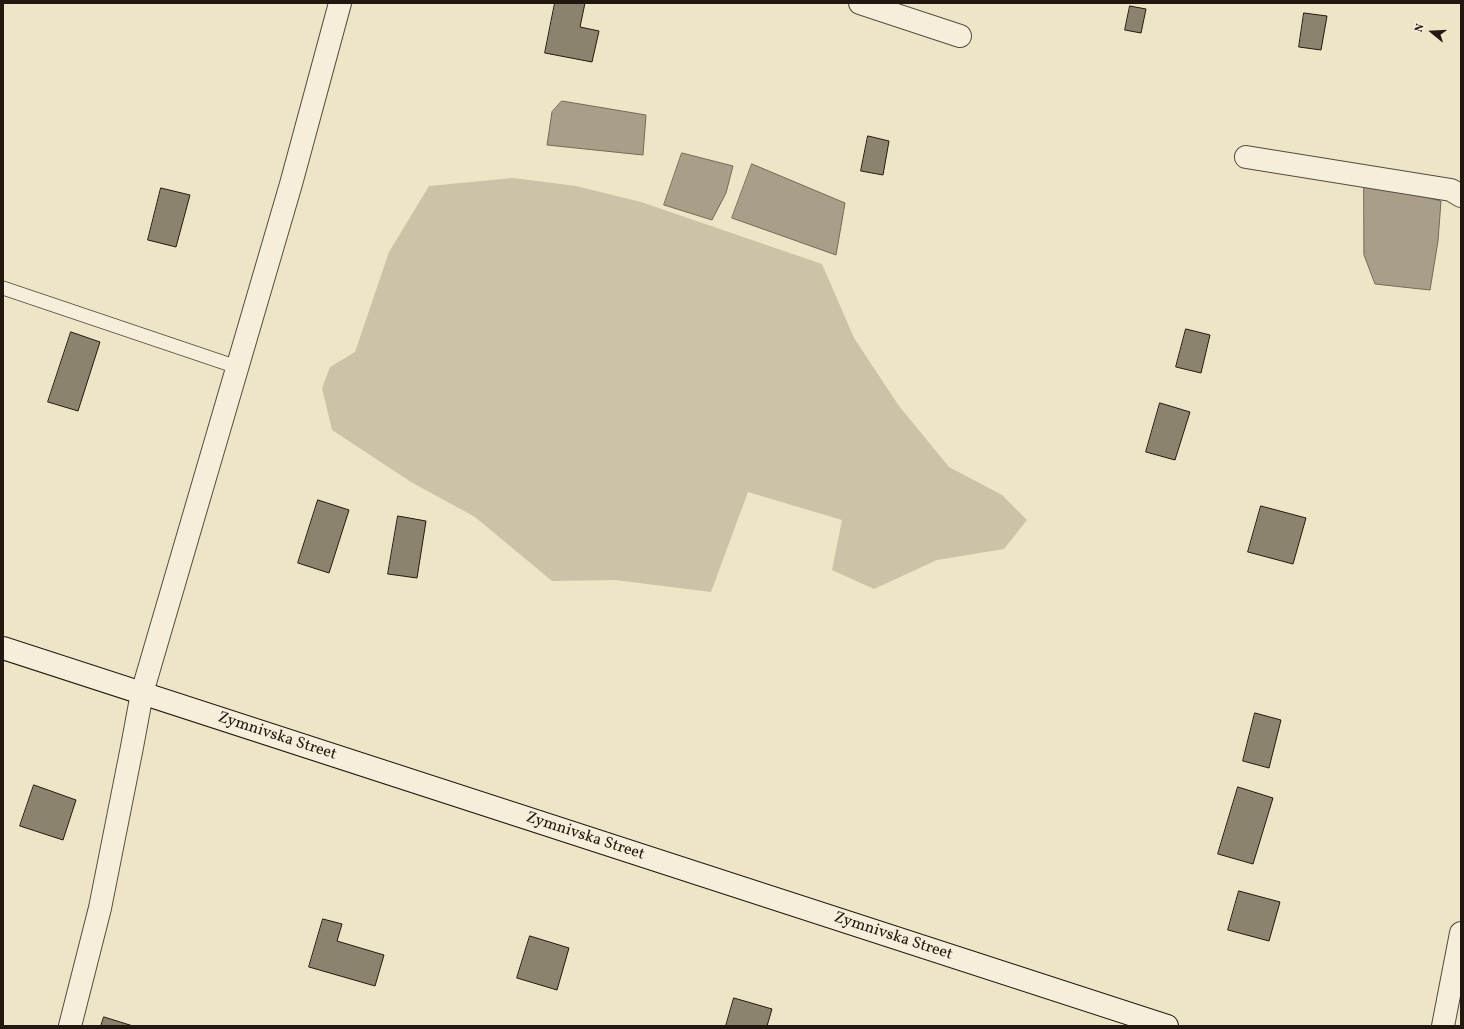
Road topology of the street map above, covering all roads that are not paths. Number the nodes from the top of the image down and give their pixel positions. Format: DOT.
graph roads {
  1 [pos="340,3"];
  2 [pos="860,3"];
  3 [pos="960,36"];
  4 [pos="1246,157"];
  5 [pos="1461,196"];
  6 [pos="3,288"];
  7 [pos="237,368"];
  8 [pos="3,648"];
  9 [pos="142,693"];
  10 [pos="1461,934"];
  11 [pos="70,1026"];
  12 [pos="1167,1026"];
  13 [pos="1443,1026"];
  1 -- 7 [label="street"];
  2 -- 3 [label="street"];
  4 -- 5 [label="street"];
  6 -- 7 [label="lane"];
  7 -- 9 [label="street"];
  8 -- 9 [label="street, Zymnivska Street"];
  9 -- 11 [label="street"];
  9 -- 12 [label="street, Zymnivska Street"];
  10 -- 13 [label="street"];
}
